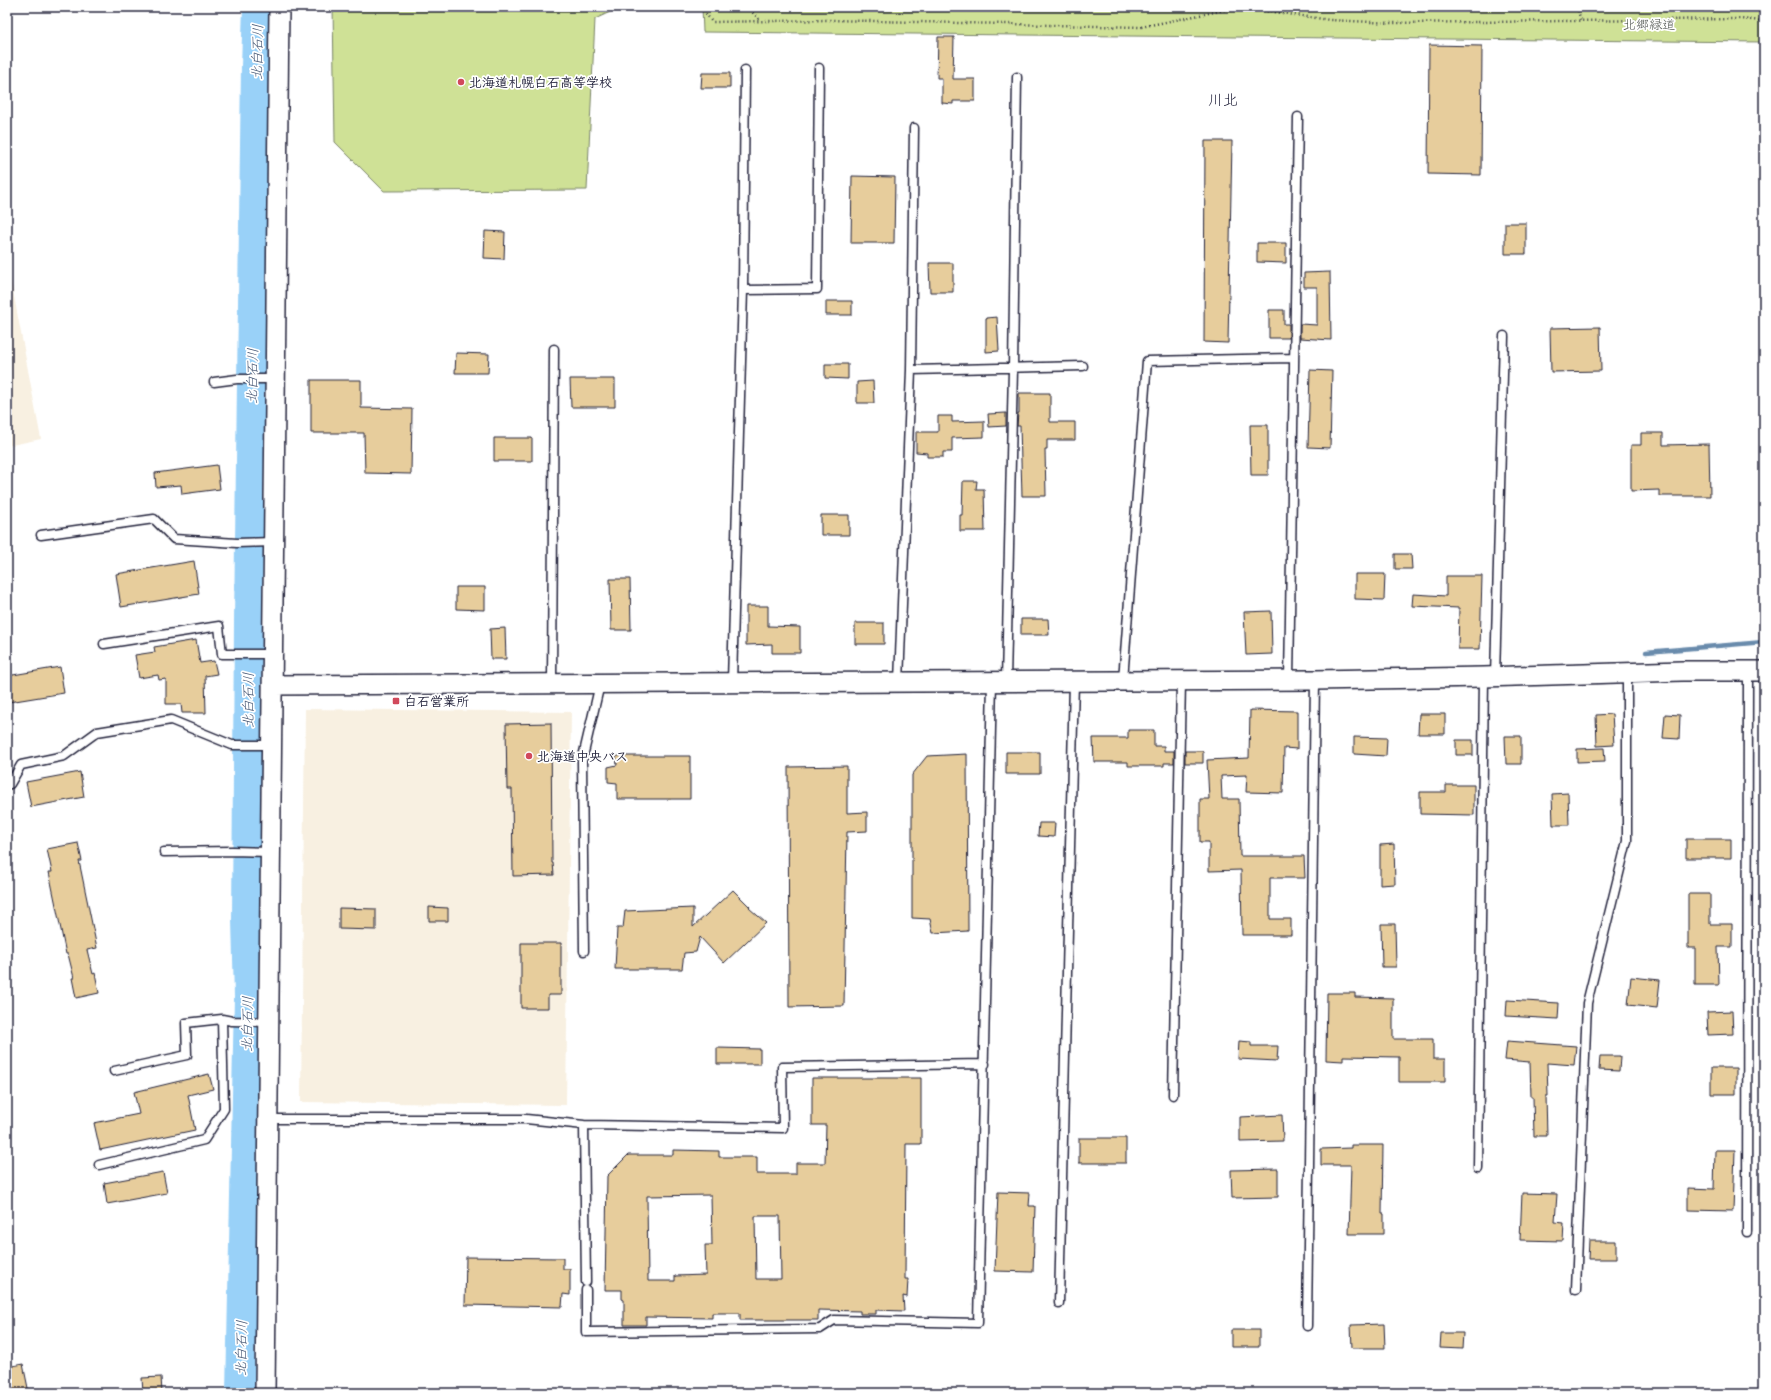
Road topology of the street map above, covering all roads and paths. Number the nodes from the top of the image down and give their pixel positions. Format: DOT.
graph roads {
  1 [pos="279,7"];
  2 [pos="707,7"];
  3 [pos="747,7"];
  4 [pos="1577,7"];
  5 [pos="761,21"];
  6 [pos="1580,21"];
  7 [pos="1764,21"];
  8 [pos="819,68"];
  9 [pos="745,70"];
  10 [pos="1017,77"];
  11 [pos="1298,117"];
  12 [pos="914,128"];
  13 [pos="743,290"];
  14 [pos="1504,336"];
  15 [pos="554,349"];
  16 [pos="1294,358"];
  17 [pos="1084,366"];
  18 [pos="1013,369"];
  19 [pos="911,370"];
  20 [pos="269,379"];
  21 [pos="214,382"];
  22 [pos="41,535"];
  23 [pos="268,542"];
  24 [pos="104,644"];
  25 [pos="267,654"];
  26 [pos="1756,671"];
  27 [pos="1627,674"];
  28 [pos="1489,677"];
  29 [pos="1123,680"];
  30 [pos="1180,680"];
  31 [pos="1288,680"];
  32 [pos="1315,680"];
  33 [pos="999,681"];
  34 [pos="1074,681"];
  35 [pos="732,682"];
  36 [pos="899,682"];
  37 [pos="552,684"];
  38 [pos="600,684"];
  39 [pos="272,685"];
  40 [pos="266,745"];
  41 [pos="7,785"];
  42 [pos="164,852"];
  43 [pos="264,852"];
  44 [pos="584,951"];
  45 [pos="222,1019"];
  46 [pos="263,1022"];
  47 [pos="985,1064"];
  48 [pos="114,1071"];
  49 [pos="1173,1095"];
  50 [pos="266,1119"];
  51 [pos="584,1125"];
  52 [pos="99,1165"];
  53 [pos="1478,1168"];
  54 [pos="1747,1232"];
  55 [pos="1576,1290"];
  56 [pos="1059,1303"];
  57 [pos="1307,1326"];
  58 [pos="265,1393"];
  1 -- 20 [label="street"];
  2 -- 5 [label="path"];
  3 -- 5 [label="path"];
  4 -- 6 [label="path"];
  5 -- 6 [label="path"];
  6 -- 7 [label="path"];
  8 -- 13 [label="lane"];
  9 -- 13 [label="lane"];
  10 -- 18 [label="lane"];
  11 -- 16 [label="lane"];
  12 -- 19 [label="lane"];
  13 -- 35 [label="lane"];
  14 -- 28 [label="lane"];
  15 -- 37 [label="lane"];
  16 -- 29 [label="lane"];
  16 -- 31 [label="lane"];
  17 -- 18 [label="lane"];
  18 -- 19 [label="lane"];
  18 -- 33 [label="lane"];
  19 -- 36 [label="lane"];
  20 -- 21 [label="lane"];
  20 -- 23 [label="street"];
  22 -- 23 [label="lane"];
  23 -- 25 [label="street"];
  24 -- 25 [label="lane"];
  25 -- 39 [label="street"];
  26 -- 27 [label="street"];
  26 -- 54 [label="lane"];
  27 -- 28 [label="street"];
  27 -- 55 [label="lane"];
  28 -- 32 [label="street"];
  28 -- 53 [label="lane"];
  29 -- 30 [label="street"];
  29 -- 34 [label="street"];
  30 -- 31 [label="street"];
  30 -- 49 [label="lane"];
  31 -- 32 [label="street"];
  32 -- 57 [label="lane"];
  33 -- 34 [label="street"];
  33 -- 36 [label="street"];
  33 -- 47 [label="lane"];
  34 -- 56 [label="lane"];
  35 -- 36 [label="street"];
  35 -- 38 [label="street"];
  37 -- 38 [label="street"];
  37 -- 39 [label="street"];
  38 -- 44 [label="lane"];
  39 -- 40 [label="street"];
  40 -- 41 [label="lane"];
  40 -- 43 [label="street"];
  42 -- 43 [label="lane"];
  43 -- 46 [label="street"];
  45 -- 46 [label="lane"];
  45 -- 48 [label="lane"];
  45 -- 52 [label="lane"];
  46 -- 50 [label="street"];
  47 -- 51 [label="lane"];
  47 -- 51 [label="lane"];
  50 -- 51 [label="lane"];
  50 -- 58 [label="street"];
}
